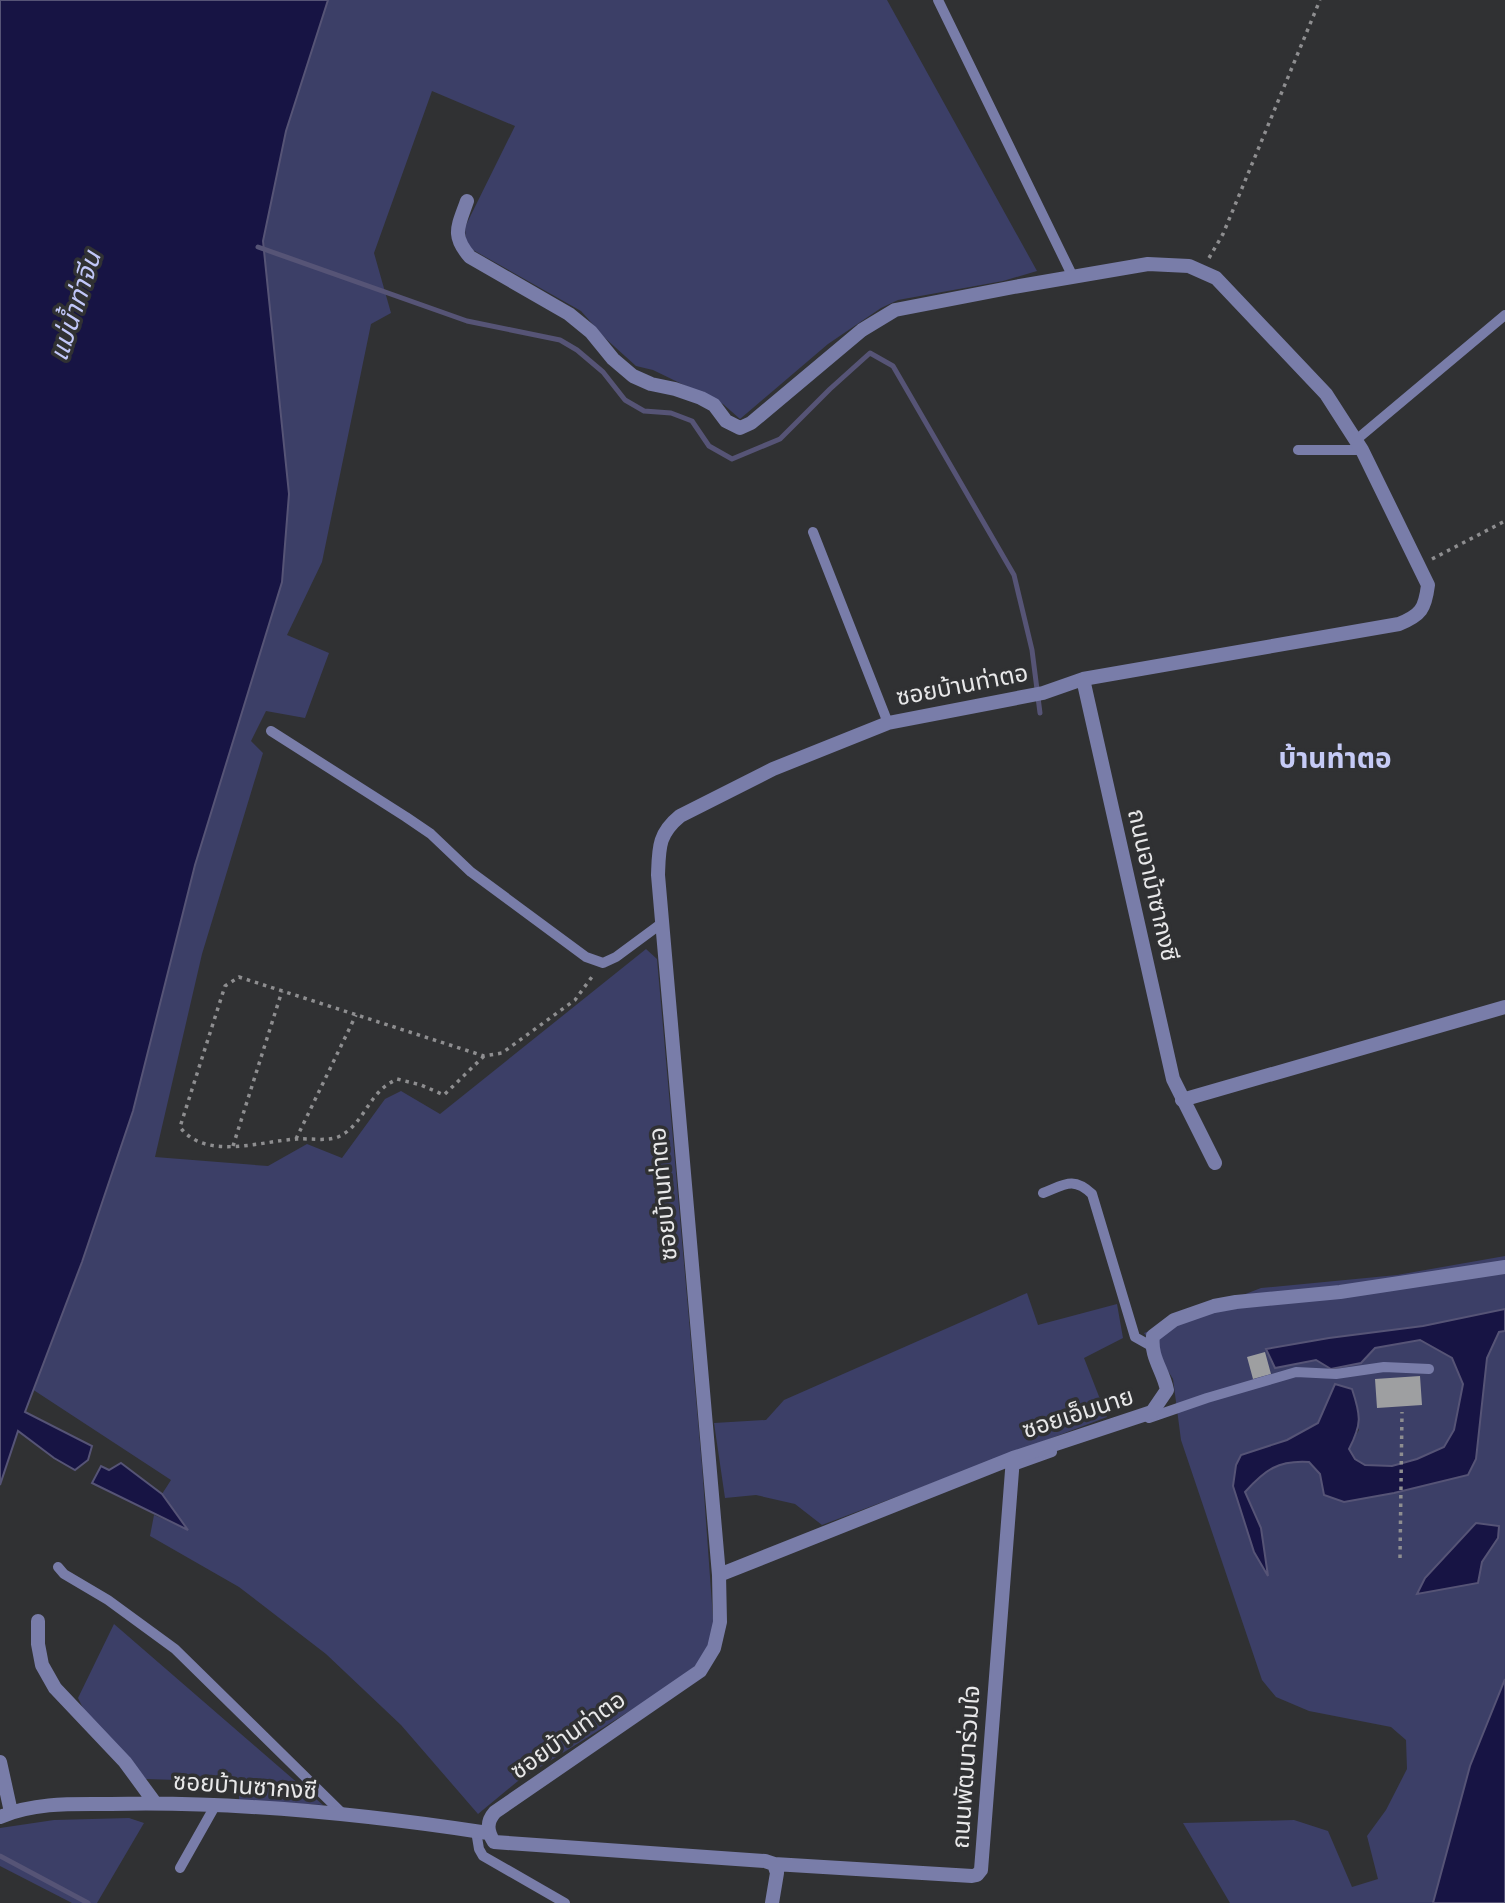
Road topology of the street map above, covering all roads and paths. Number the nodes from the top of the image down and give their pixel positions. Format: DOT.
graph roads {
  1 [pos="938,0"];
  2 [pos="1320,0"];
  3 [pos="467,201"];
  4 [pos="1201,272"];
  5 [pos="1073,277"];
  6 [pos="1505,315"];
  7 [pos="1359,445"];
  8 [pos="1298,450"];
  9 [pos="1505,521"];
  10 [pos="813,532"];
  11 [pos="1420,566"];
  12 [pos="1083,679"];
  13 [pos="888,723"];
  14 [pos="271,732"];
  15 [pos="662,923"];
  16 [pos="603,963"];
  17 [pos="282,991"];
  18 [pos="1505,1007"];
  19 [pos="356,1015"];
  20 [pos="484,1056"];
  21 [pos="1182,1100"];
  22 [pos="296,1139"];
  23 [pos="233,1146"];
  24 [pos="1215,1163"];
  25 [pos="1043,1193"];
  26 [pos="1505,1266"];
  27 [pos="1151,1346"];
  28 [pos="1429,1369"];
  29 [pos="1402,1412"];
  30 [pos="1013,1462"];
  31 [pos="1400,1558"];
  32 [pos="58,1567"];
  33 [pos="719,1574"];
  34 [pos="38,1621"];
  35 [pos="0,1762"];
  36 [pos="155,1803"];
  37 [pos="215,1806"];
  38 [pos="6,1814"];
  39 [pos="344,1815"];
  40 [pos="482,1832"];
  41 [pos="774,1864"];
  42 [pos="180,1868"];
  43 [pos="565,1903"];
  44 [pos="772,1903"];
  1 -- 5 [label="lane"];
  2 -- 4 [label="path"];
  3 -- 5 [label="street, ซอยบ้านท่าตอ"];
  4 -- 5 [label="street, ซอยบ้านท่าตอ"];
  4 -- 7 [label="street, ซอยบ้านท่าตอ"];
  6 -- 7 [label="lane"];
  7 -- 8 [label="lane"];
  7 -- 11 [label="street, ซอยบ้านท่าตอ"];
  9 -- 11 [label="path"];
  10 -- 13 [label="lane"];
  11 -- 12 [label="street, ซอยบ้านท่าตอ"];
  12 -- 13 [label="street, ซอยบ้านท่าตอ"];
  12 -- 21 [label="street, ถนนอาม้าซากงซี"];
  13 -- 15 [label="street, ซอยบ้านท่าตอ"];
  14 -- 16 [label="lane"];
  15 -- 16 [label="lane"];
  15 -- 33 [label="street, ซอยบ้านท่าตอ"];
  16 -- 20 [label="path"];
  17 -- 19 [label="path"];
  17 -- 23 [label="path"];
  17 -- 23 [label="path"];
  18 -- 21 [label="street"];
  19 -- 20 [label="path"];
  19 -- 22 [label="path"];
  20 -- 22 [label="path"];
  21 -- 24 [label="street, ถนนอาม้าซากงซี"];
  22 -- 23 [label="path"];
  25 -- 27 [label="lane"];
  26 -- 27 [label="street"];
  27 -- 30 [label="street, ซอยเอ็มนาย"];
  28 -- 30 [label="lane"];
  29 -- 31 [label="path"];
  30 -- 33 [label="street, ซอยเอ็มนาย"];
  30 -- 41 [label="street, ถนนพัฒนาร่วมใจ"];
  32 -- 39 [label="lane"];
  33 -- 40 [label="street, ซอยบ้านท่าตอ"];
  34 -- 36 [label="street"];
  35 -- 38 [label="street"];
  36 -- 37 [label="street, ซอยบ้านซากงซี"];
  36 -- 38 [label="street, ซอยบ้านซากงซี"];
  37 -- 39 [label="street, ซอยบ้านซากงซี"];
  37 -- 42 [label="lane"];
  39 -- 40 [label="street, ซอยบ้านซากงซี"];
  40 -- 41 [label="street"];
  40 -- 43 [label="lane"];
  41 -- 44 [label="street"];
}
